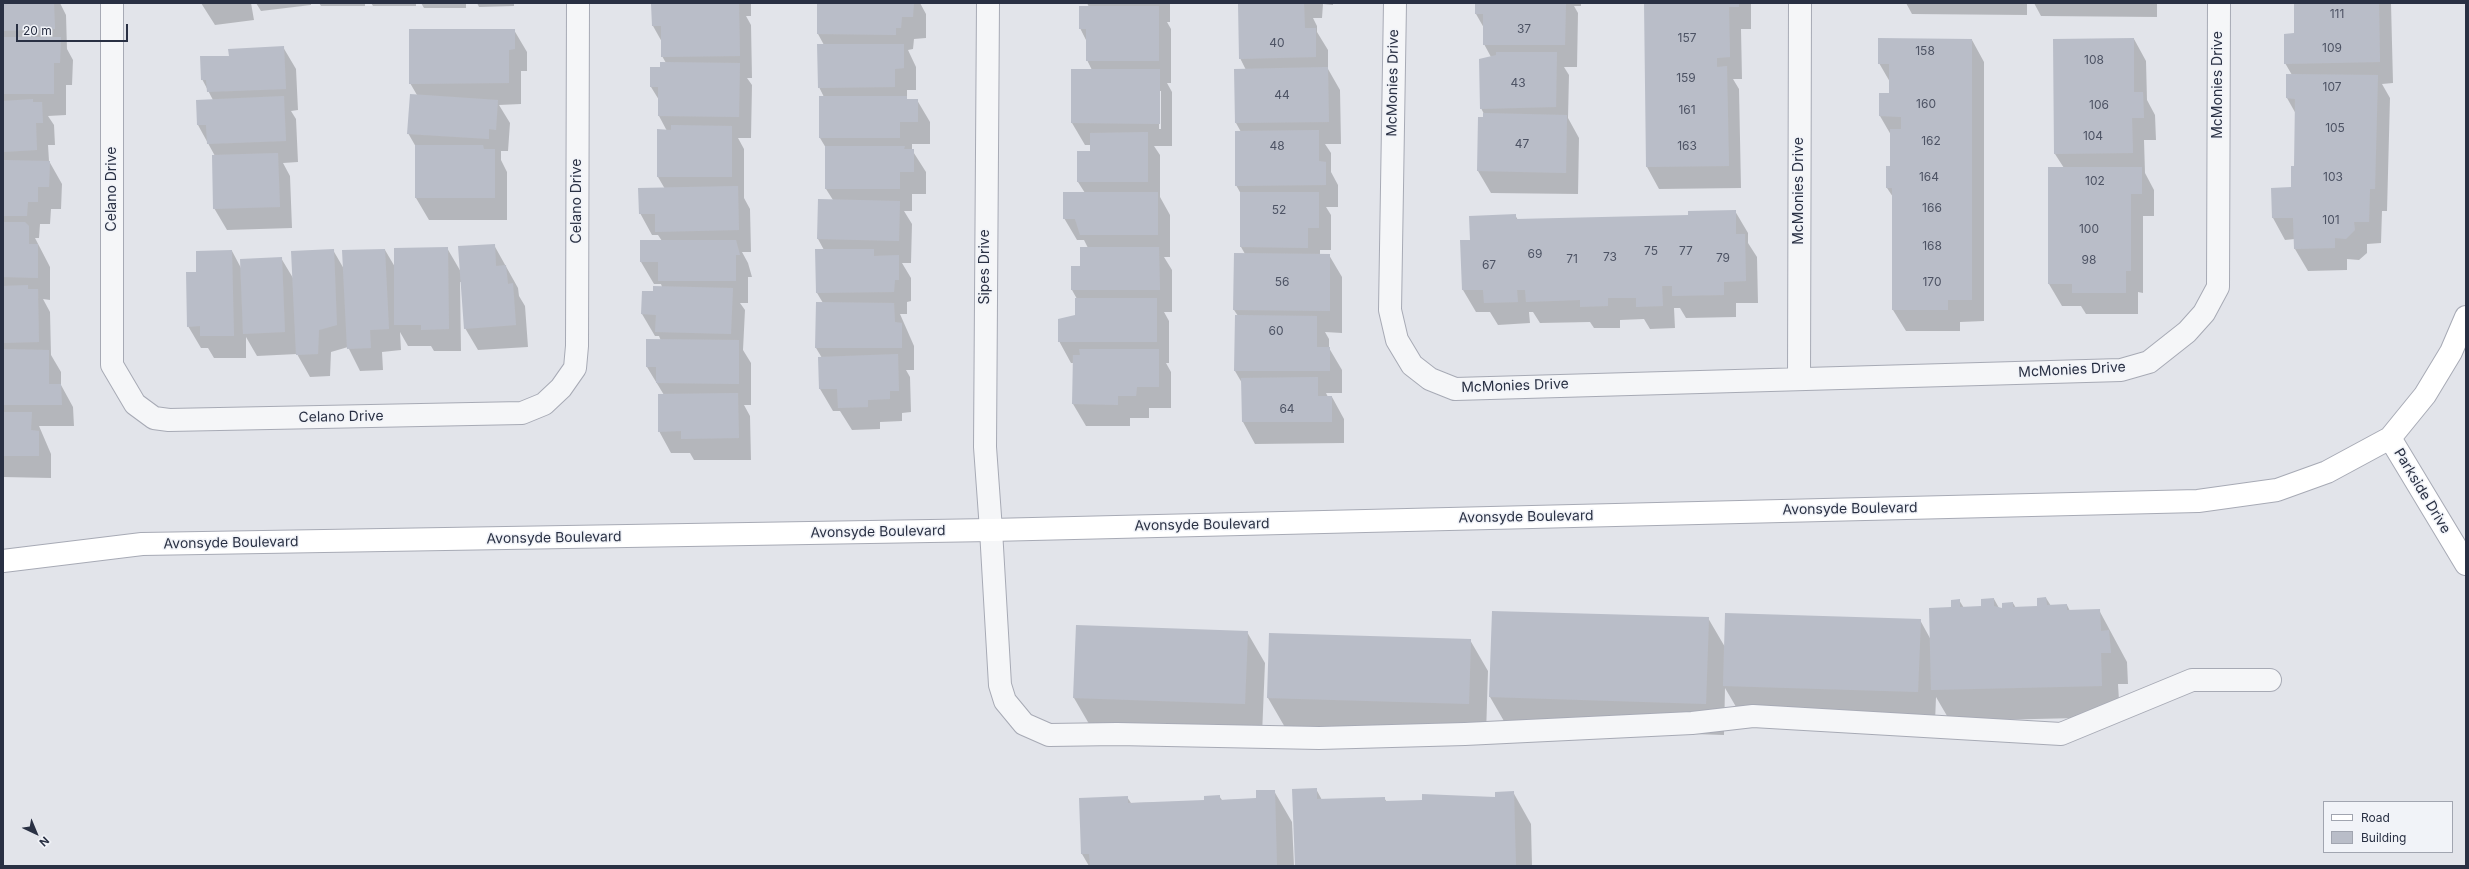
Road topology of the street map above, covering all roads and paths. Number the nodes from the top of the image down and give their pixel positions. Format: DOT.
graph roads {
  1 [pos="112,3"];
  2 [pos="578,3"];
  3 [pos="988,3"];
  4 [pos="1395,3"];
  5 [pos="1800,3"];
  6 [pos="2219,3"];
  7 [pos="2466,317"];
  8 [pos="1799,378"];
  9 [pos="2390,438"];
  10 [pos="991,530"];
  11 [pos="3,561"];
  12 [pos="2466,564"];
  13 [pos="2270,680"];
  1 -- 2 [label="street, Celano Drive"];
  3 -- 10 [label="street, Sipes Drive"];
  4 -- 8 [label="street, McMonies Drive"];
  5 -- 8 [label="street, McMonies Drive"];
  6 -- 8 [label="street, McMonies Drive"];
  7 -- 9 [label="main road, Parkside Drive"];
  9 -- 10 [label="main road, Avonsyde Boulevard"];
  9 -- 12 [label="main road, Parkside Drive"];
  10 -- 11 [label="main road, Avonsyde Boulevard"];
  10 -- 13 [label="street, Sipes Drive"];
}
